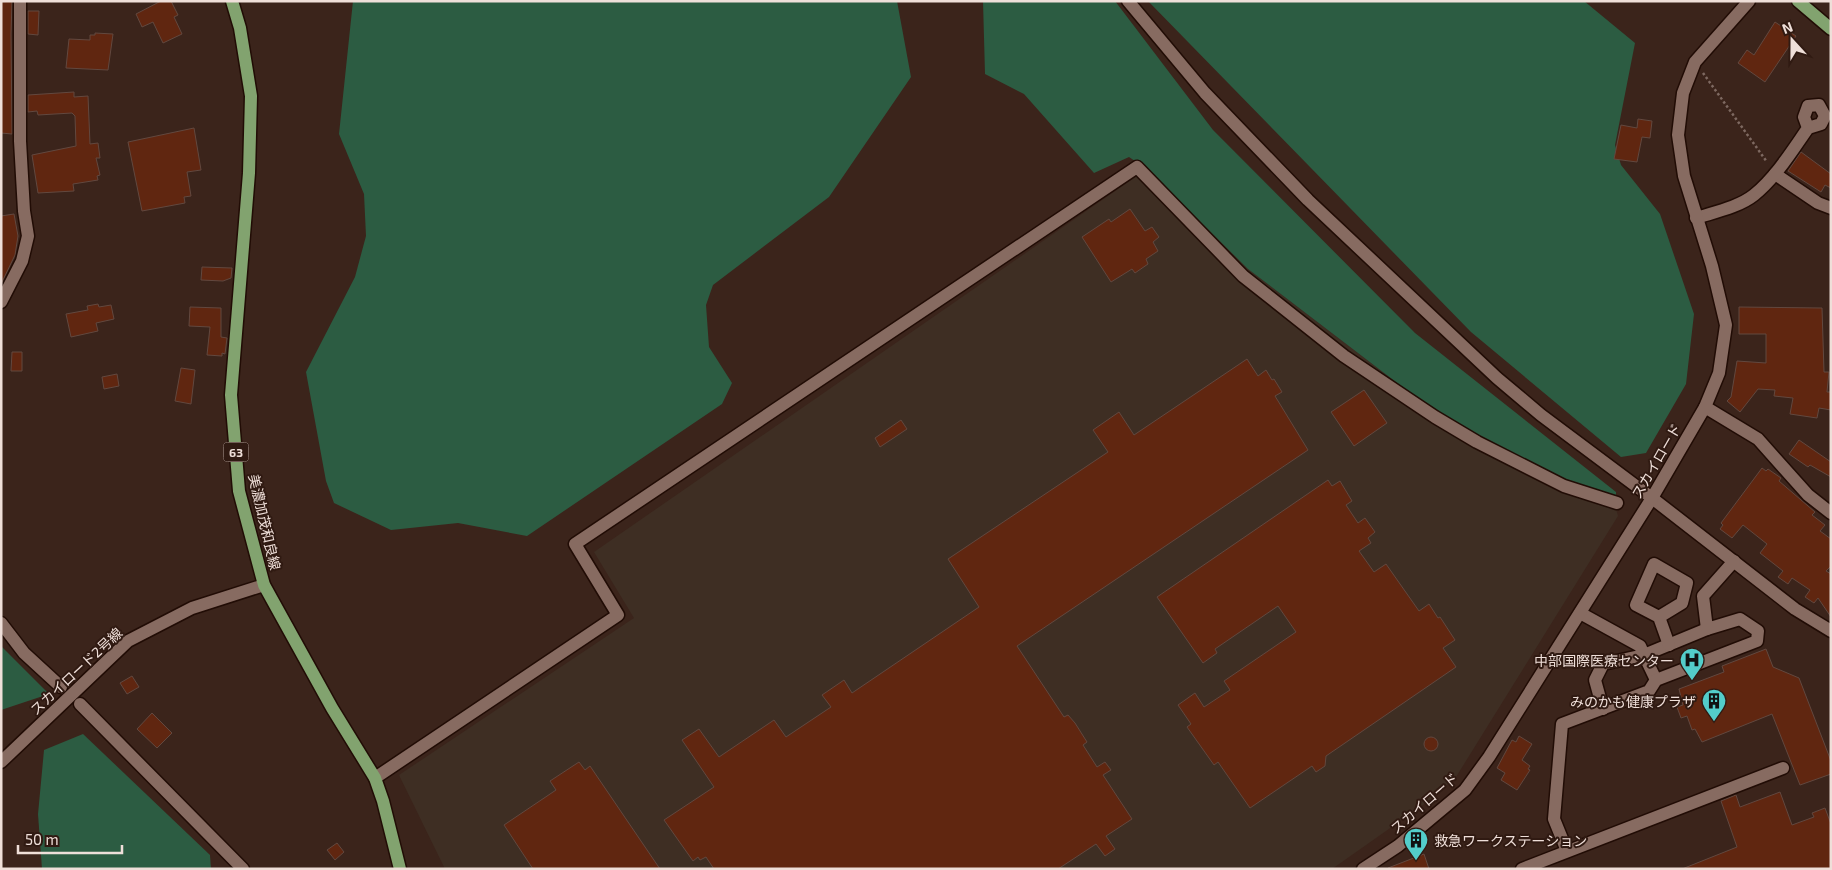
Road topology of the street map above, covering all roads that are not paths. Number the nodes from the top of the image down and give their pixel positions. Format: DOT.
graph roads {
  1 [pos="20,1"];
  2 [pos="232,1"];
  3 [pos="1128,1"];
  4 [pos="1749,1"];
  5 [pos="1798,1"];
  6 [pos="1831,30"];
  7 [pos="1808,128"];
  8 [pos="1776,174"];
  9 [pos="1831,208"];
  10 [pos="1696,218"];
  11 [pos="1,302"];
  12 [pos="1705,407"];
  13 [pos="1652,498"];
  14 [pos="1617,504"];
  15 [pos="1831,514"];
  16 [pos="1734,561"];
  17 [pos="264,585"];
  18 [pos="1580,613"];
  19 [pos="1660,617"];
  20 [pos="1,623"];
  21 [pos="1707,629"];
  22 [pos="1831,631"];
  23 [pos="1669,645"];
  24 [pos="1644,655"];
  25 [pos="1656,680"];
  26 [pos="61,687"];
  27 [pos="80,704"];
  28 [pos="1603,709"];
  29 [pos="1,762"];
  30 [pos="1783,768"];
  31 [pos="375,778"];
  32 [pos="1567,851"];
  33 [pos="243,869"];
  34 [pos="400,869"];
  35 [pos="1364,869"];
  36 [pos="1522,869"];
  1 -- 11 [label="street"];
  2 -- 17 [label="main road, 美濃加茂和良線 / 63"];
  3 -- 13 [label="street"];
  4 -- 10 [label="street, スカイロード"];
  5 -- 6 [label="main road"];
  7 -- 8 [label="street"];
  8 -- 9 [label="street"];
  8 -- 10 [label="street"];
  10 -- 12 [label="street, スカイロード"];
  12 -- 13 [label="street, スカイロード"];
  12 -- 15 [label="street"];
  13 -- 16 [label="street"];
  13 -- 18 [label="street, スカイロード"];
  14 -- 31 [label="street"];
  16 -- 21 [label="street"];
  16 -- 22 [label="street"];
  17 -- 29 [label="street, スカイロード2号線"];
  17 -- 31 [label="main road, 美濃加茂和良線 / 63"];
  18 -- 24 [label="street"];
  18 -- 35 [label="street, スカイロード"];
  19 -- 23 [label="street"];
  20 -- 26 [label="street"];
  21 -- 23 [label="street"];
  21 -- 25 [label="street"];
  23 -- 24 [label="street"];
  24 -- 25 [label="street"];
  24 -- 28 [label="street"];
  25 -- 28 [label="street"];
  27 -- 33 [label="street"];
  28 -- 32 [label="street"];
  30 -- 32 [label="street"];
  31 -- 34 [label="main road, 美濃加茂和良線 / 63"];
  32 -- 36 [label="street"];
}
